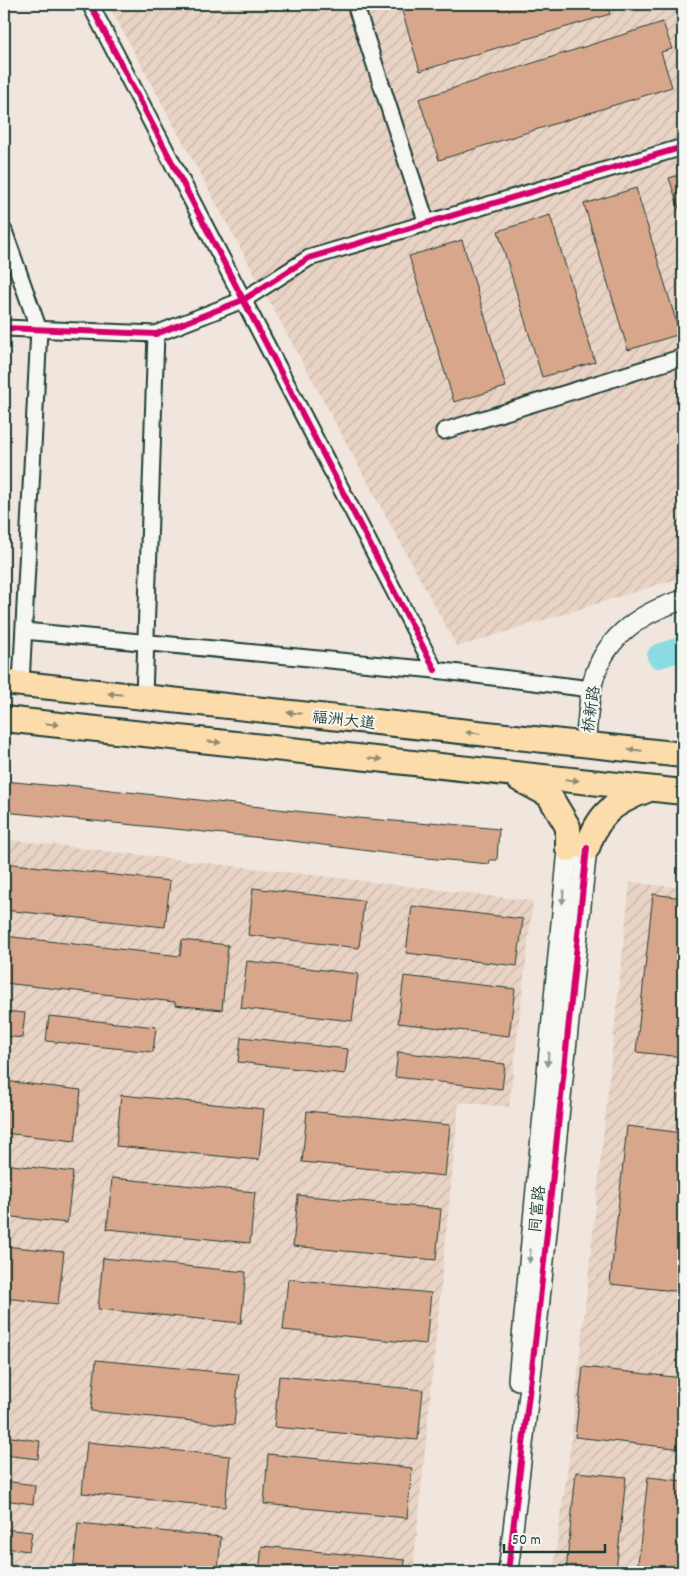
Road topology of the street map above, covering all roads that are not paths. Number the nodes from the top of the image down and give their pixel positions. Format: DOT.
graph roads {
  1 [pos="90,4"];
  2 [pos="355,4"];
  3 [pos="683,147"];
  4 [pos="428,224"];
  5 [pos="4,231"];
  6 [pos="243,300"];
  7 [pos="4,328"];
  8 [pos="39,330"];
  9 [pos="156,334"];
  10 [pos="683,357"];
  11 [pos="444,431"];
  12 [pos="683,600"];
  13 [pos="24,631"];
  14 [pos="147,642"];
  15 [pos="435,670"];
  16 [pos="12,683"];
  17 [pos="591,689"];
  18 [pos="144,697"];
  19 [pos="4,719"];
  20 [pos="585,745"];
  21 [pos="683,755"];
  22 [pos="508,774"];
  23 [pos="650,788"];
  24 [pos="683,792"];
  25 [pos="578,848"];
  26 [pos="498,1572"];
  27 [pos="508,1572"];
  1 -- 6 [label="street"];
  2 -- 4 [label="street"];
  3 -- 4 [label="street"];
  4 -- 6 [label="street"];
  5 -- 8 [label="street"];
  6 -- 9 [label="street"];
  6 -- 15 [label="street"];
  7 -- 8 [label="street"];
  8 -- 9 [label="street"];
  8 -- 13 [label="street"];
  9 -- 14 [label="street"];
  10 -- 11 [label="street"];
  12 -- 17 [label="street, 桥新路"];
  13 -- 14 [label="street"];
  13 -- 16 [label="street"];
  14 -- 15 [label="street"];
  14 -- 18 [label="street"];
  15 -- 17 [label="street"];
  18 -- 16 [label="main road, 福洲大道, one-way"];
  17 -- 20 [label="street, 桥新路"];
  20 -- 18 [label="main road, 福洲大道, one-way"];
  19 -- 22 [label="main road, one-way"];
  21 -- 20 [label="main road, 福洲大道, one-way"];
  22 -- 23 [label="main road, one-way"];
  22 -- 25 [label="main road"];
  23 -- 24 [label="main road"];
  23 -- 25 [label="main road"];
  25 -- 26 [label="street, 同富路, one-way"];
  25 -- 27 [label="street, 同富路"];
}
